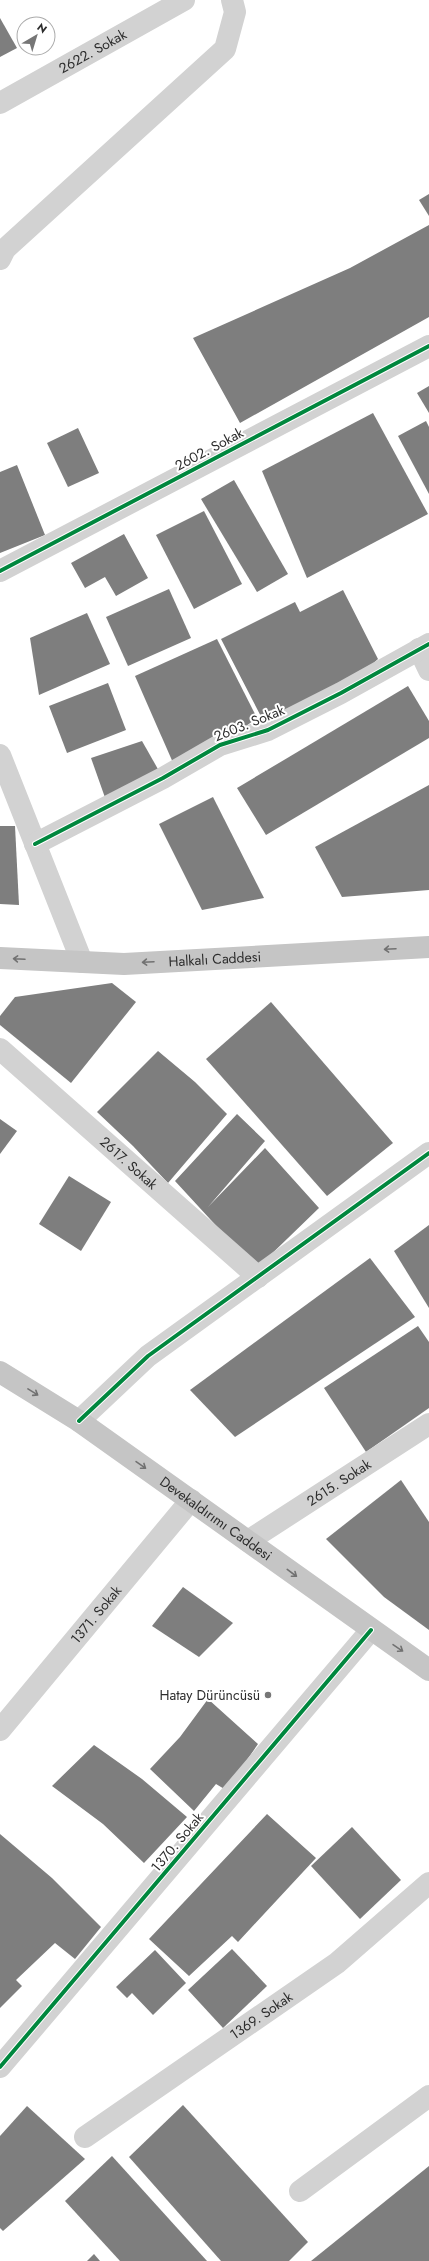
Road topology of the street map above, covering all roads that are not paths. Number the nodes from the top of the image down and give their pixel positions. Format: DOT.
graph roads {
  1 [pos="184,0"];
  2 [pos="232,0"];
  3 [pos="0,103"];
  4 [pos="0,259"];
  5 [pos="429,346"];
  6 [pos="0,571"];
  7 [pos="424,647"];
  8 [pos="429,670"];
  9 [pos="0,755"];
  10 [pos="35,844"];
  11 [pos="429,947"];
  12 [pos="0,958"];
  13 [pos="82,962"];
  14 [pos="0,1049"];
  15 [pos="429,1153"];
  16 [pos="258,1277"];
  17 [pos="0,1372"];
  18 [pos="79,1421"];
  19 [pos="429,1424"];
  20 [pos="191,1500"];
  21 [pos="248,1541"];
  22 [pos="371,1630"];
  23 [pos="426,1663"];
  24 [pos="0,1730"];
  25 [pos="429,1883"];
  26 [pos="0,2067"];
  27 [pos="429,2096"];
  28 [pos="85,2137"];
  29 [pos="300,2191"];
  1 -- 3 [label="street, 2622. Sokak"];
  2 -- 4 [label="street"];
  5 -- 6 [label="street, 2602. Sokak"];
  7 -- 8 [label="street"];
  7 -- 10 [label="street, 2603. Sokak"];
  9 -- 10 [label="street"];
  10 -- 13 [label="street"];
  11 -- 13 [label="main road, Halkalı Caddesi, one-way"];
  13 -- 12 [label="main road, Halkalı Caddesi, one-way"];
  14 -- 16 [label="street, 2617. Sokak"];
  15 -- 16 [label="street"];
  16 -- 18 [label="street"];
  17 -- 18 [label="main road, Devekaldırımı Caddesi, one-way"];
  18 -- 20 [label="main road, Devekaldırımı Caddesi, one-way"];
  19 -- 21 [label="street, 2615. Sokak"];
  20 -- 21 [label="main road, Devekaldırımı Caddesi"];
  20 -- 24 [label="street, 1371. Sokak"];
  21 -- 22 [label="main road, Devekaldırımı Caddesi, one-way"];
  22 -- 23 [label="main road, Devekaldırımı Caddesi, one-way"];
  22 -- 26 [label="street, 1370. Sokak"];
  25 -- 28 [label="street, 1369. Sokak"];
  27 -- 29 [label="street"];
}
